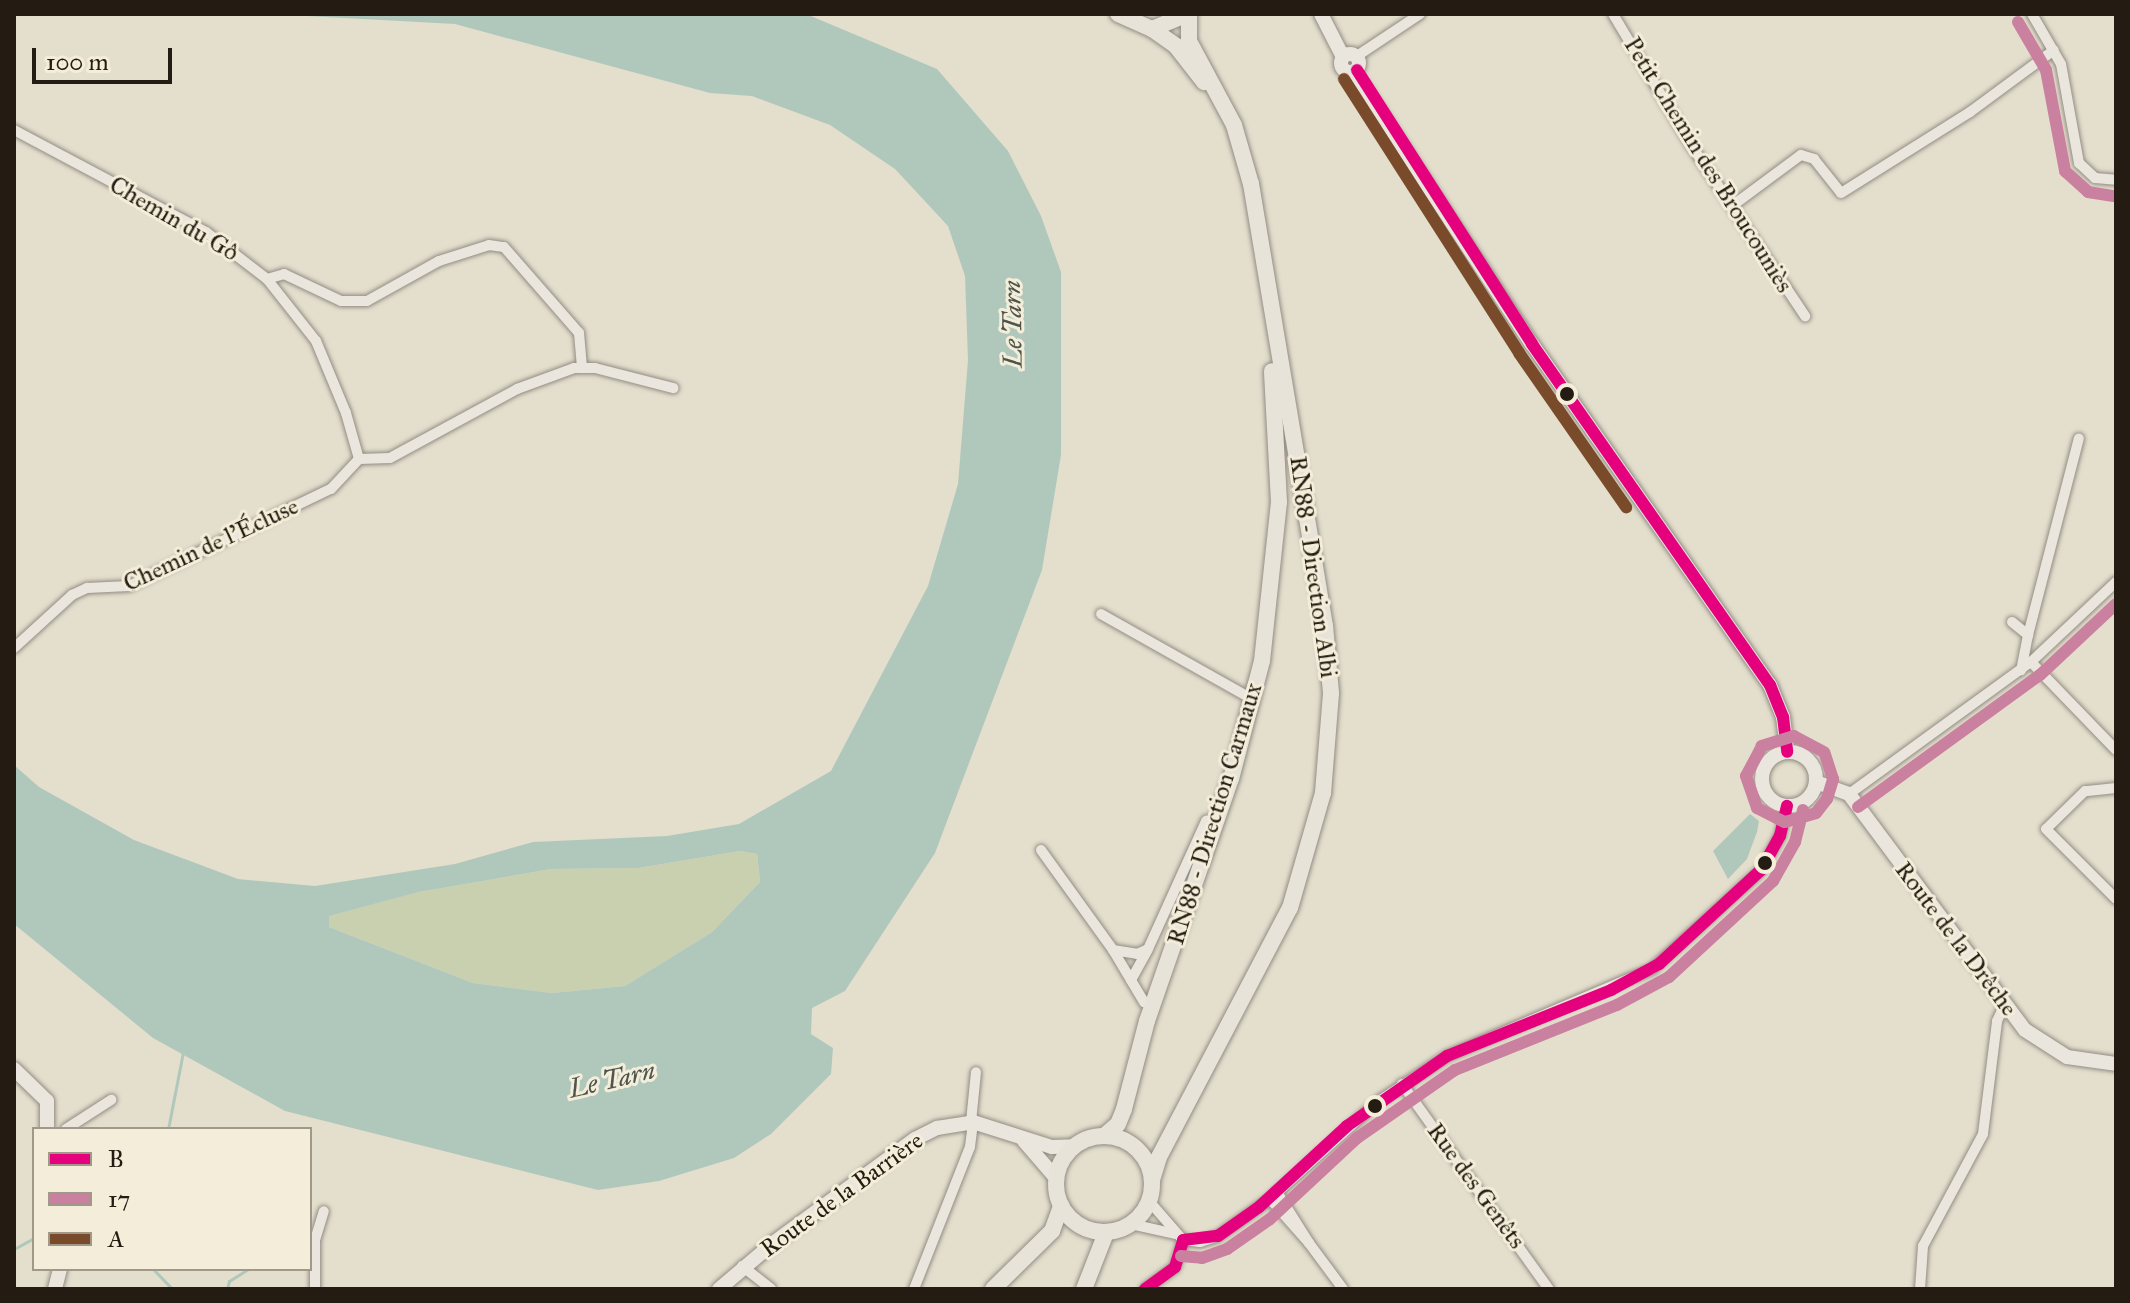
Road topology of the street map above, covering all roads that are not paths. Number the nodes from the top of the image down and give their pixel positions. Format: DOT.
graph roads {
  1 [pos="1118,14"];
  2 [pos="1188,14"];
  3 [pos="1321,14"];
  4 [pos="1420,14"];
  5 [pos="1613,14"];
  6 [pos="2032,14"];
  7 [pos="1152,29"];
  8 [pos="2054,50"];
  9 [pos="1353,64"];
  10 [pos="14,130"];
  11 [pos="2116,180"];
  12 [pos="1732,206"];
  13 [pos="267,279"];
  14 [pos="1805,316"];
  15 [pos="582,367"];
  16 [pos="1272,368"];
  17 [pos="673,388"];
  18 [pos="2079,438"];
  19 [pos="359,459"];
  20 [pos="2116,582"];
  21 [pos="1101,614"];
  22 [pos="2012,622"];
  23 [pos="2028,635"];
  24 [pos="14,648"];
  25 [pos="2031,662"];
  26 [pos="2021,670"];
  27 [pos="1245,695"];
  28 [pos="2116,750"];
  29 [pos="1787,752"];
  30 [pos="1816,782"];
  31 [pos="2116,788"];
  32 [pos="1849,794"];
  33 [pos="1787,806"];
  34 [pos="1206,821"];
  35 [pos="1041,850"];
  36 [pos="2116,899"];
  37 [pos="1148,949"];
  38 [pos="1113,950"];
  39 [pos="1131,980"];
  40 [pos="1144,1002"];
  41 [pos="2004,1006"];
  42 [pos="2116,1064"];
  43 [pos="14,1069"];
  44 [pos="976,1072"];
  45 [pos="1402,1084"];
  46 [pos="1126,1098"];
  47 [pos="111,1100"];
  48 [pos="972,1122"];
  49 [pos="47,1127"];
  50 [pos="69,1127"];
  51 [pos="1104,1136"];
  52 [pos="1020,1138"];
  53 [pos="1075,1146"];
  54 [pos="1056,1178"];
  55 [pos="1152,1180"];
  56 [pos="1274,1196"];
  57 [pos="1149,1201"];
  58 [pos="1061,1206"];
  59 [pos="324,1211"];
  60 [pos="1131,1224"];
  61 [pos="1106,1233"];
  62 [pos="1179,1237"];
  63 [pos="742,1266"];
  64 [pos="315,1289"];
  65 [pos="719,1289"];
  66 [pos="771,1289"];
  67 [pos="914,1289"];
  68 [pos="993,1289"];
  69 [pos="1084,1289"];
  70 [pos="1145,1289"];
  71 [pos="1343,1289"];
  72 [pos="1549,1289"];
  73 [pos="1920,1289"];
  1 -- 7 [label="main road, RN88 - Direction Carmaux"];
  2 -- 7 [label="main road"];
  2 -- 55 [label="main road, RN88 - Direction Albi"];
  3 -- 9 [label="street"];
  4 -- 9 [label="street"];
  5 -- 12 [label="street, Petit Chemin des Broucouniès"];
  6 -- 8 [label="street"];
  7 -- 16 [label="main road, RN88 - Direction Carmaux"];
  8 -- 11 [label="street"];
  8 -- 12 [label="street"];
  9 -- 29 [label="street"];
  10 -- 13 [label="street, Chemin du Gô"];
  12 -- 14 [label="street, Petit Chemin des Broucouniès"];
  13 -- 15 [label="street, Chemin du Gô"];
  13 -- 19 [label="street"];
  15 -- 17 [label="street"];
  15 -- 19 [label="street"];
  16 -- 27 [label="main road"];
  16 -- 46 [label="main road, RN88 - Direction Carmaux"];
  18 -- 23 [label="street"];
  19 -- 24 [label="street, Chemin de l'Écluse"];
  20 -- 25 [label="street"];
  21 -- 27 [label="street"];
  22 -- 23 [label="street"];
  23 -- 26 [label="street"];
  25 -- 26 [label="street"];
  25 -- 28 [label="street"];
  26 -- 32 [label="street"];
  27 -- 34 [label="main road"];
  29 -- 30 [label="street"];
  29 -- 33 [label="street"];
  30 -- 32 [label="street"];
  30 -- 33 [label="street"];
  31 -- 36 [label="street"];
  32 -- 41 [label="street, Route de la Drêche"];
  33 -- 45 [label="street"];
  34 -- 37 [label="street"];
  34 -- 40 [label="main road"];
  35 -- 38 [label="street"];
  37 -- 38 [label="street"];
  37 -- 39 [label="street"];
  38 -- 39 [label="street"];
  39 -- 40 [label="street"];
  40 -- 46 [label="main road"];
  41 -- 42 [label="street, Route de la Drêche"];
  41 -- 73 [label="street"];
  43 -- 49 [label="street"];
  44 -- 48 [label="street"];
  45 -- 56 [label="street"];
  45 -- 72 [label="street, Rue des Genêts"];
  46 -- 51 [label="main road, RN88 - Direction Carmaux"];
  47 -- 50 [label="street"];
  48 -- 52 [label="street"];
  48 -- 63 [label="street, Route de la Barrière"];
  48 -- 67 [label="street"];
  51 -- 53 [label="main road"];
  51 -- 55 [label="main road"];
  52 -- 53 [label="street"];
  52 -- 54 [label="street"];
  53 -- 54 [label="main road"];
  54 -- 58 [label="main road"];
  55 -- 57 [label="main road"];
  56 -- 62 [label="street"];
  56 -- 71 [label="street"];
  57 -- 60 [label="main road"];
  57 -- 62 [label="street"];
  58 -- 61 [label="main road"];
  58 -- 68 [label="main road"];
  59 -- 64 [label="street"];
  60 -- 61 [label="main road"];
  60 -- 62 [label="street"];
  61 -- 69 [label="main road"];
  62 -- 70 [label="street"];
  63 -- 65 [label="street, Route de la Barrière"];
  63 -- 66 [label="street"];
}
